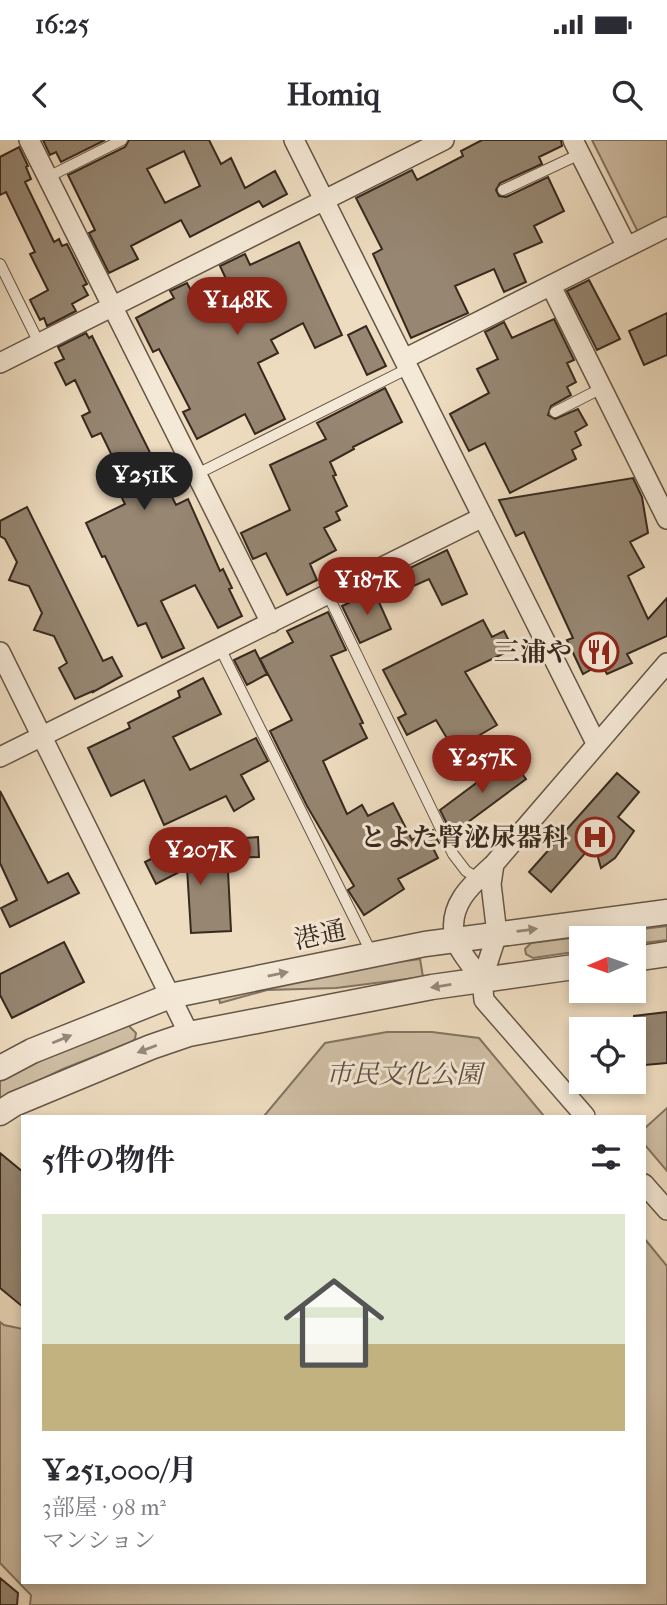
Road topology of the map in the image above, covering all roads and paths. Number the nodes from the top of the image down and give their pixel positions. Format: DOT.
graph roads {
  1 [pos="29,140"];
  2 [pos="122,140"];
  3 [pos="294,140"];
  4 [pos="444,140"];
  5 [pos="577,147"];
  6 [pos="48,177"];
  7 [pos="503,190"];
  8 [pos="324,200"];
  9 [pos="667,227"];
  10 [pos="627,247"];
  11 [pos="0,264"];
  12 [pos="551,286"];
  13 [pos="112,306"];
  14 [pos="39,343"];
  15 [pos="0,363"];
  16 [pos="406,364"];
  17 [pos="602,388"];
  18 [pos="555,412"];
  19 [pos="197,474"];
  20 [pos="483,517"];
  21 [pos="667,519"];
  22 [pos="328,595"];
  23 [pos="271,623"];
  24 [pos="220,648"];
  25 [pos="0,652"];
  26 [pos="667,663"];
  27 [pos="42,736"];
  28 [pos="596,743"];
  29 [pos="0,757"];
  30 [pos="485,881"];
  31 [pos="667,912"];
  32 [pos="497,934"];
  33 [pos="455,940"];
  34 [pos="667,954"];
  35 [pos="372,955"];
  36 [pos="646,957"];
  37 [pos="569,968"];
  38 [pos="482,980"];
  39 [pos="170,996"];
  40 [pos="190,1034"];
  41 [pos="0,1068"];
  42 [pos="0,1113"];
  43 [pos="584,1115"];
  44 [pos="646,1186"];
  45 [pos="667,1210"];
  1 -- 6 [label="street"];
  2 -- 6 [label="lane"];
  3 -- 8 [label="street"];
  4 -- 8 [label="street"];
  5 -- 7 [label="lane"];
  5 -- 10 [label="street"];
  6 -- 13 [label="street"];
  8 -- 13 [label="street"];
  8 -- 16 [label="street"];
  9 -- 10 [label="street"];
  10 -- 12 [label="street"];
  11 -- 14 [label="lane"];
  12 -- 16 [label="street"];
  12 -- 17 [label="street"];
  13 -- 14 [label="street"];
  13 -- 19 [label="street"];
  14 -- 15 [label="street"];
  16 -- 19 [label="lane"];
  16 -- 20 [label="street"];
  17 -- 18 [label="lane"];
  17 -- 21 [label="street"];
  19 -- 23 [label="street"];
  20 -- 22 [label="street"];
  20 -- 28 [label="street"];
  22 -- 23 [label="street"];
  22 -- 30 [label="lane"];
  23 -- 24 [label="street"];
  24 -- 27 [label="street"];
  24 -- 35 [label="lane"];
  25 -- 27 [label="street"];
  26 -- 28 [label="street"];
  27 -- 29 [label="street"];
  27 -- 39 [label="street"];
  28 -- 30 [label="street"];
  30 -- 32 [label="street"];
  30 -- 33 [label="street"];
  32 -- 31 [label="street, 港通, one-way"];
  32 -- 33 [label="street, 港通"];
  32 -- 38 [label="street"];
  33 -- 35 [label="street, 港通"];
  33 -- 38 [label="street"];
  34 -- 36 [label="street"];
  39 -- 35 [label="street, 港通, one-way"];
  37 -- 38 [label="street"];
  38 -- 40 [label="street, one-way"];
  38 -- 43 [label="street"];
  39 -- 40 [label="street"];
  41 -- 39 [label="street, 港通, one-way"];
  40 -- 42 [label="street, one-way"];
  44 -- 45 [label="street"];
}
